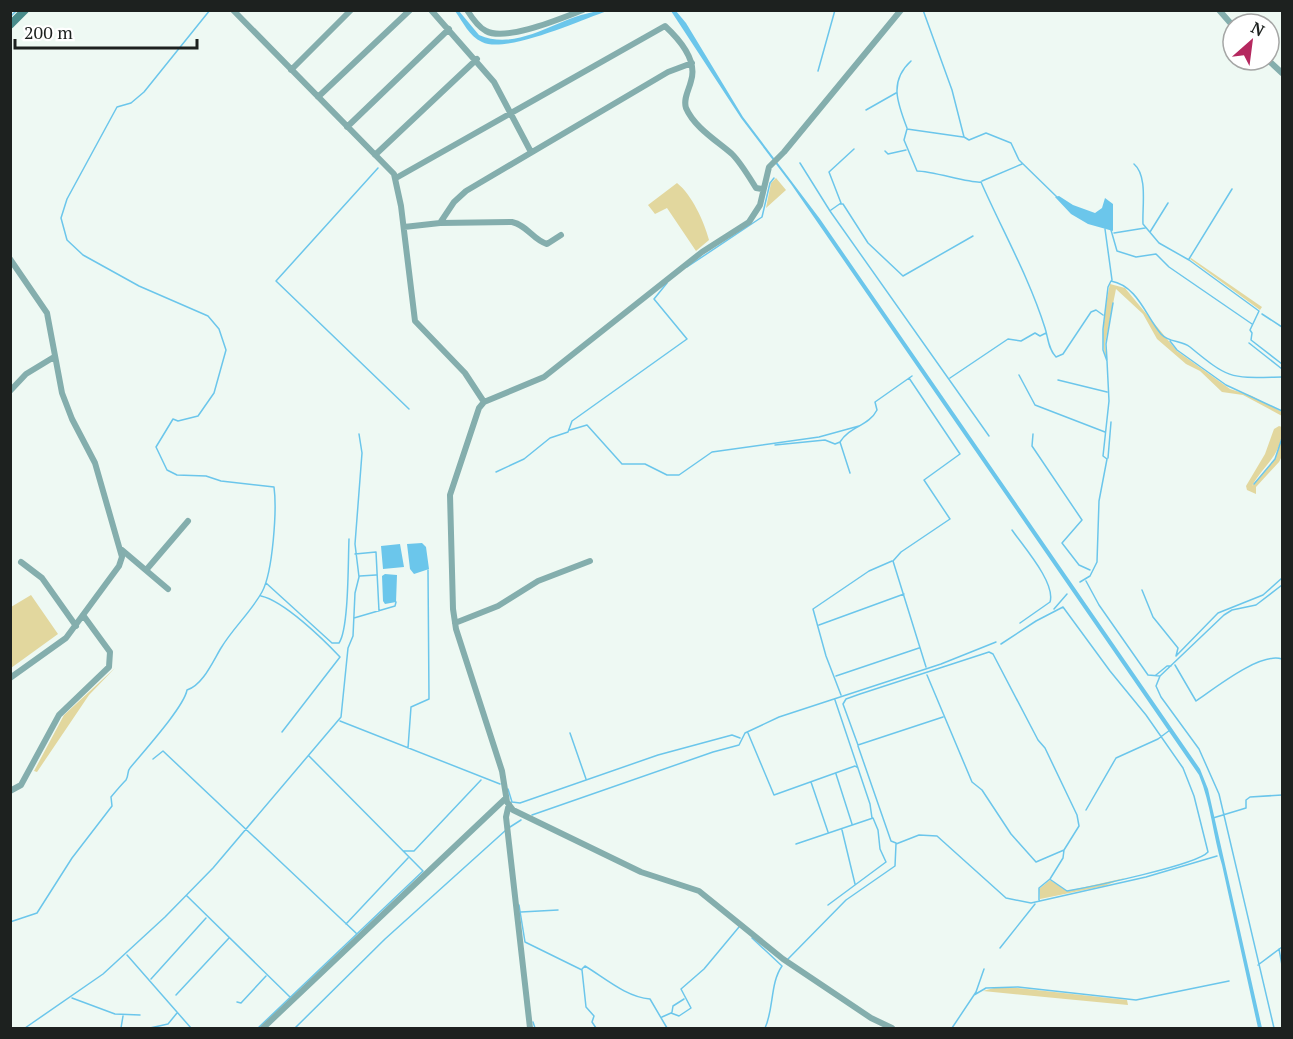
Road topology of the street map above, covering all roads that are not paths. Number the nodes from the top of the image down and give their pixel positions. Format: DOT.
graph roads {
  1 [pos="25,10"];
  2 [pos="233,10"];
  3 [pos="351,10"];
  4 [pos="410,10"];
  5 [pos="431,10"];
  6 [pos="467,10"];
  7 [pos="583,10"];
  8 [pos="901,10"];
  9 [pos="10,25"];
  10 [pos="449,29"];
  11 [pos="477,59"];
  12 [pos="692,63"];
  13 [pos="291,70"];
  14 [pos="318,97"];
  15 [pos="510,111"];
  16 [pos="347,127"];
  17 [pos="531,152"];
  18 [pos="375,155"];
  19 [pos="396,178"];
  20 [pos="762,189"];
  21 [pos="440,222"];
  22 [pos="404,227"];
  23 [pos="561,236"];
  24 [pos="10,260"];
  25 [pos="54,357"];
  26 [pos="10,391"];
  27 [pos="484,402"];
  28 [pos="188,521"];
  29 [pos="122,550"];
  30 [pos="590,561"];
  31 [pos="21,562"];
  32 [pos="147,569"];
  33 [pos="168,589"];
  34 [pos="83,615"];
  35 [pos="455,623"];
  36 [pos="76,626"];
  37 [pos="10,678"];
  38 [pos="10,791"];
  39 [pos="508,801"];
  40 [pos="263,1029"];
  41 [pos="531,1029"];
  42 [pos="892,1029"];
  1 -- 9 [label="street"];
  2 -- 13 [label="street"];
  3 -- 13 [label="street"];
  4 -- 14 [label="street"];
  5 -- 10 [label="street"];
  6 -- 7 [label="street"];
  8 -- 20 [label="street"];
  10 -- 11 [label="street"];
  10 -- 16 [label="street"];
  11 -- 15 [label="street"];
  11 -- 18 [label="street"];
  12 -- 15 [label="street"];
  12 -- 17 [label="street"];
  12 -- 20 [label="street"];
  13 -- 14 [label="street"];
  14 -- 16 [label="street"];
  15 -- 17 [label="street"];
  15 -- 19 [label="street"];
  16 -- 18 [label="street"];
  17 -- 21 [label="street"];
  18 -- 19 [label="street"];
  19 -- 22 [label="street"];
  20 -- 27 [label="street"];
  21 -- 22 [label="street"];
  21 -- 23 [label="street"];
  22 -- 27 [label="street"];
  24 -- 25 [label="street"];
  25 -- 26 [label="street"];
  25 -- 29 [label="street"];
  27 -- 35 [label="street"];
  28 -- 32 [label="street"];
  29 -- 32 [label="street"];
  29 -- 34 [label="street"];
  30 -- 35 [label="street"];
  31 -- 36 [label="street"];
  32 -- 33 [label="street"];
  34 -- 36 [label="street"];
  34 -- 38 [label="street"];
  35 -- 39 [label="street"];
  36 -- 37 [label="street"];
  39 -- 40 [label="street"];
  39 -- 41 [label="street"];
  39 -- 42 [label="street"];
}
